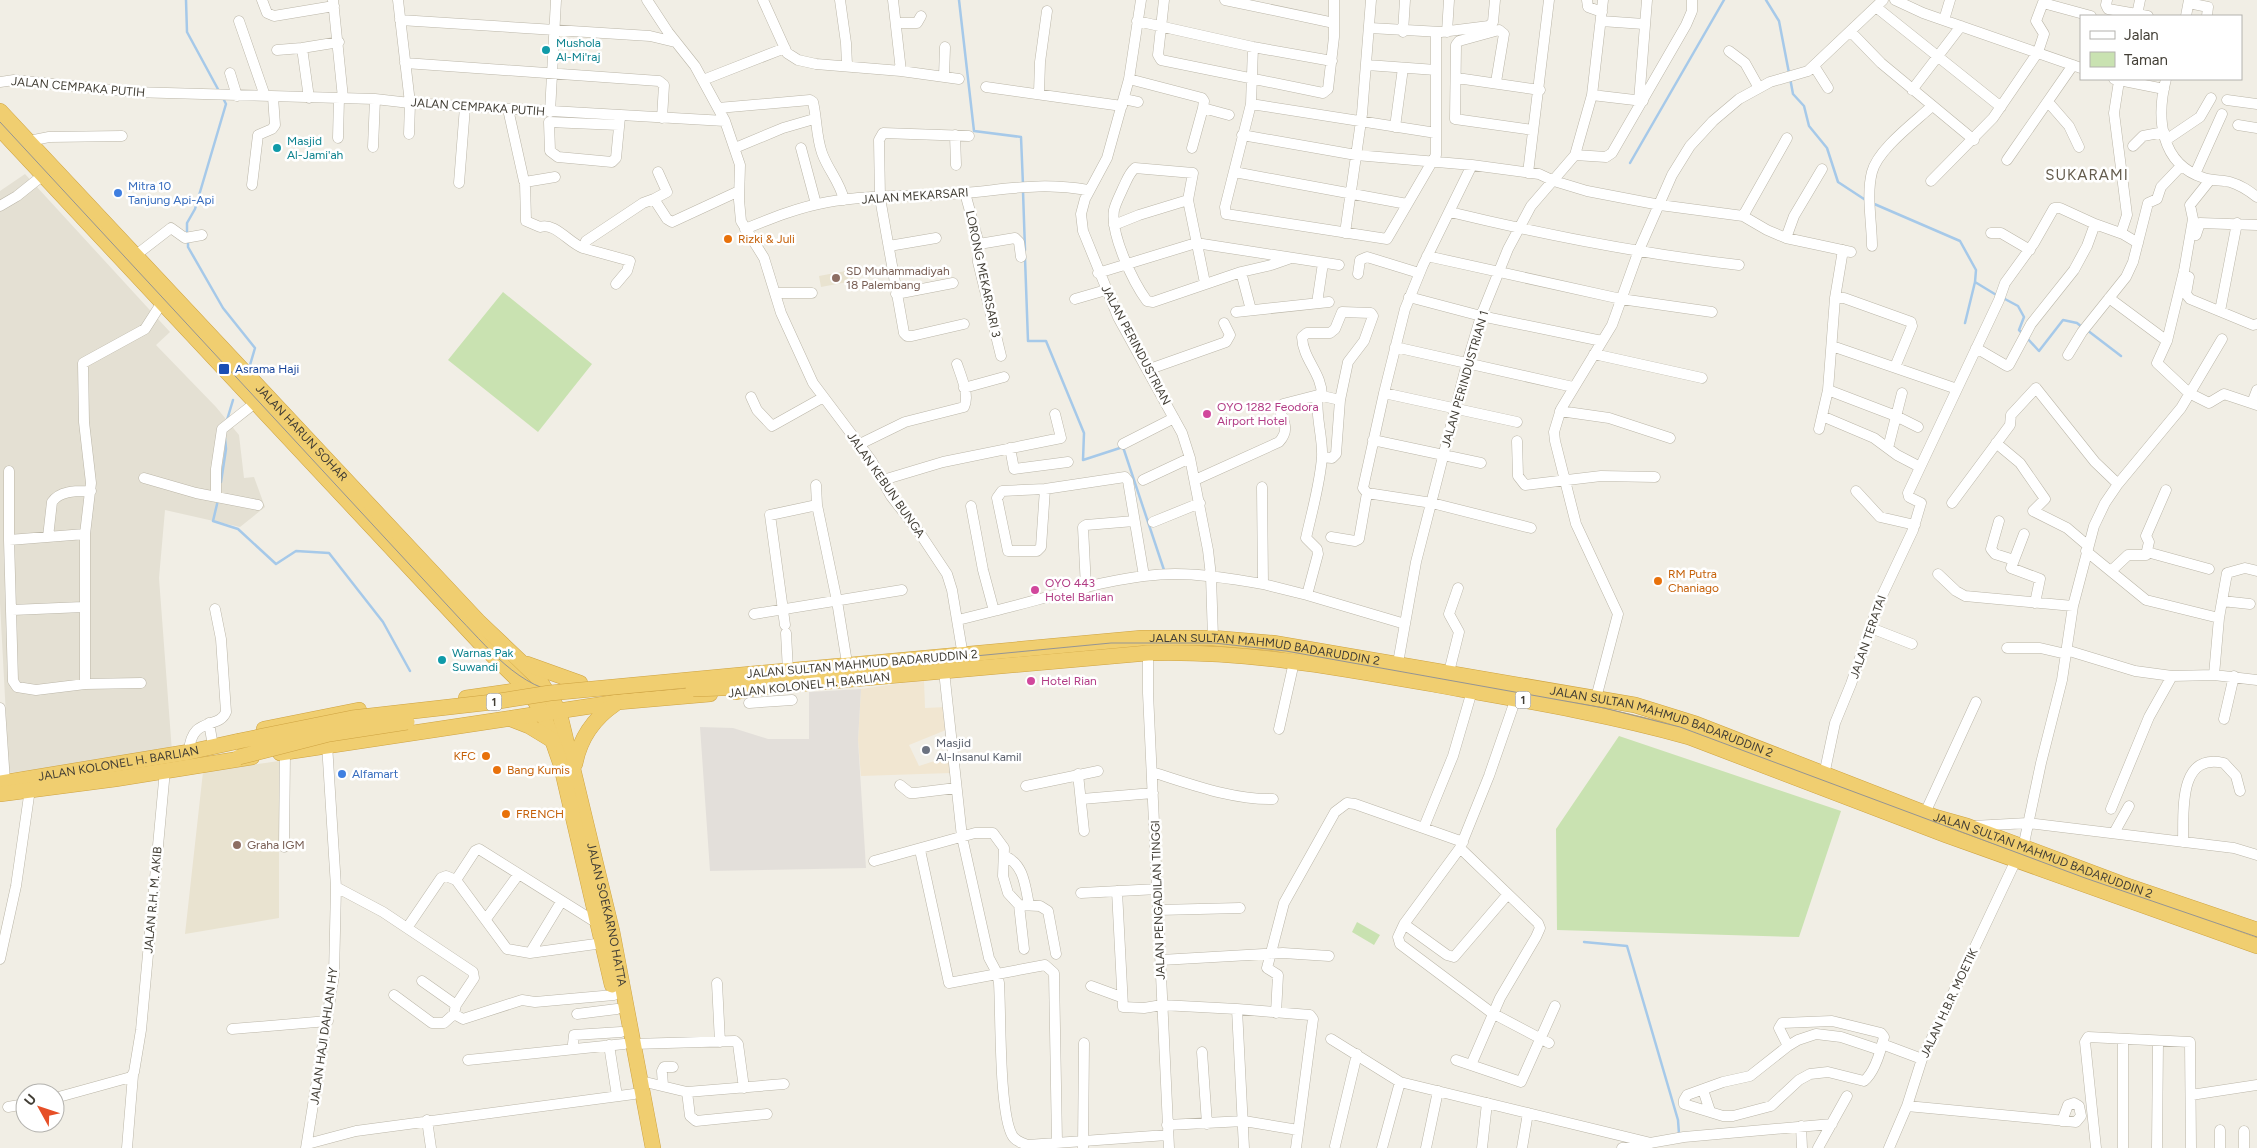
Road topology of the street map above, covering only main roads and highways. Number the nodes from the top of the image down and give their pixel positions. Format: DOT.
graph roads {
  1 [pos="0,111"];
  2 [pos="0,129"];
  3 [pos="294,435"];
  4 [pos="518,661"];
  5 [pos="501,665"];
  6 [pos="580,683"];
  7 [pos="756,685"];
  8 [pos="527,689"];
  9 [pos="543,691"];
  10 [pos="486,695"];
  11 [pos="618,702"];
  12 [pos="1627,704"];
  13 [pos="583,707"];
  14 [pos="559,711"];
  15 [pos="543,714"];
  16 [pos="508,718"];
  17 [pos="1623,720"];
  18 [pos="486,721"];
  19 [pos="552,740"];
  20 [pos="237,741"];
  21 [pos="238,758"];
  22 [pos="574,766"];
  23 [pos="2,786"];
  24 [pos="2020,854"];
  25 [pos="2257,930"];
  26 [pos="2257,945"];
  27 [pos="622,1041"];
  28 [pos="637,1088"];
  29 [pos="643,1148"];
  30 [pos="653,1148"];
  1 -- 3 [label="highway, JALAN HARUN SOHAR"];
  2 -- 3 [label="highway, JALAN HARUN SOHAR"];
  3 -- 4 [label="highway, JALAN HARUN SOHAR"];
  3 -- 5 [label="highway, JALAN HARUN SOHAR"];
  4 -- 6 [label="highway"];
  4 -- 9 [label="highway, JALAN HARUN SOHAR"];
  5 -- 8 [label="highway, JALAN HARUN SOHAR"];
  5 -- 10 [label="highway"];
  6 -- 7 [label="highway, JALAN KOLONEL H. BARLIAN / 1"];
  6 -- 9 [label="highway, JALAN KOLONEL H. BARLIAN / 1"];
  6 -- 13 [label="highway"];
  7 -- 11 [label="highway, JALAN KOLONEL H. BARLIAN / 1"];
  7 -- 12 [label="highway, JALAN SULTAN MAHMUD BADARUDDIN 2 / 1"];
  7 -- 17 [label="highway, JALAN KOLONEL H. BARLIAN / 1"];
  7 -- 20 [label="highway, JALAN SULTAN MAHMUD BADARUDDIN 2 / 1, bridge"];
  7 -- 21 [label="highway, JALAN SULTAN MAHMUD BADARUDDIN 2 / 1, bridge"];
  8 -- 9 [label="highway"];
  8 -- 10 [label="highway, 1"];
  8 -- 15 [label="highway, JALAN SOEKARNO HATTA"];
  9 -- 14 [label="highway, JALAN SOEKARNO HATTA"];
  9 -- 15 [label="highway"];
  10 -- 18 [label="highway"];
  10 -- 20 [label="highway, 1"];
  11 -- 13 [label="highway, JALAN KOLONEL H. BARLIAN / 1"];
  11 -- 22 [label="highway"];
  12 -- 17 [label="highway"];
  12 -- 24 [label="highway, JALAN SULTAN MAHMUD BADARUDDIN 2 / 1"];
  13 -- 14 [label="highway, JALAN KOLONEL H. BARLIAN / 1"];
  14 -- 15 [label="highway, JALAN KOLONEL H. BARLIAN"];
  14 -- 22 [label="highway, JALAN SOEKARNO HATTA"];
  15 -- 16 [label="highway, JALAN KOLONEL H. BARLIAN / 1"];
  15 -- 19 [label="highway, JALAN SOEKARNO HATTA"];
  16 -- 18 [label="highway, JALAN KOLONEL H. BARLIAN / 1"];
  16 -- 19 [label="highway"];
  17 -- 24 [label="highway, JALAN KOLONEL H. BARLIAN / 1"];
  18 -- 21 [label="highway, 1"];
  19 -- 27 [label="highway, JALAN SOEKARNO HATTA"];
  20 -- 23 [label="highway, JALAN KOLONEL H. BARLIAN / 1"];
  21 -- 23 [label="highway, JALAN KOLONEL H. BARLIAN / 1"];
  22 -- 27 [label="highway, JALAN SOEKARNO HATTA"];
  24 -- 25 [label="highway, JALAN SULTAN MAHMUD BADARUDDIN 2 / 1"];
  24 -- 26 [label="highway, JALAN KOLONEL H. BARLIAN / 1"];
  27 -- 28 [label="highway, JALAN SOEKARNO HATTA"];
  28 -- 29 [label="highway, JALAN SOEKARNO HATTA"];
  28 -- 30 [label="highway, JALAN SOEKARNO HATTA"];
}
